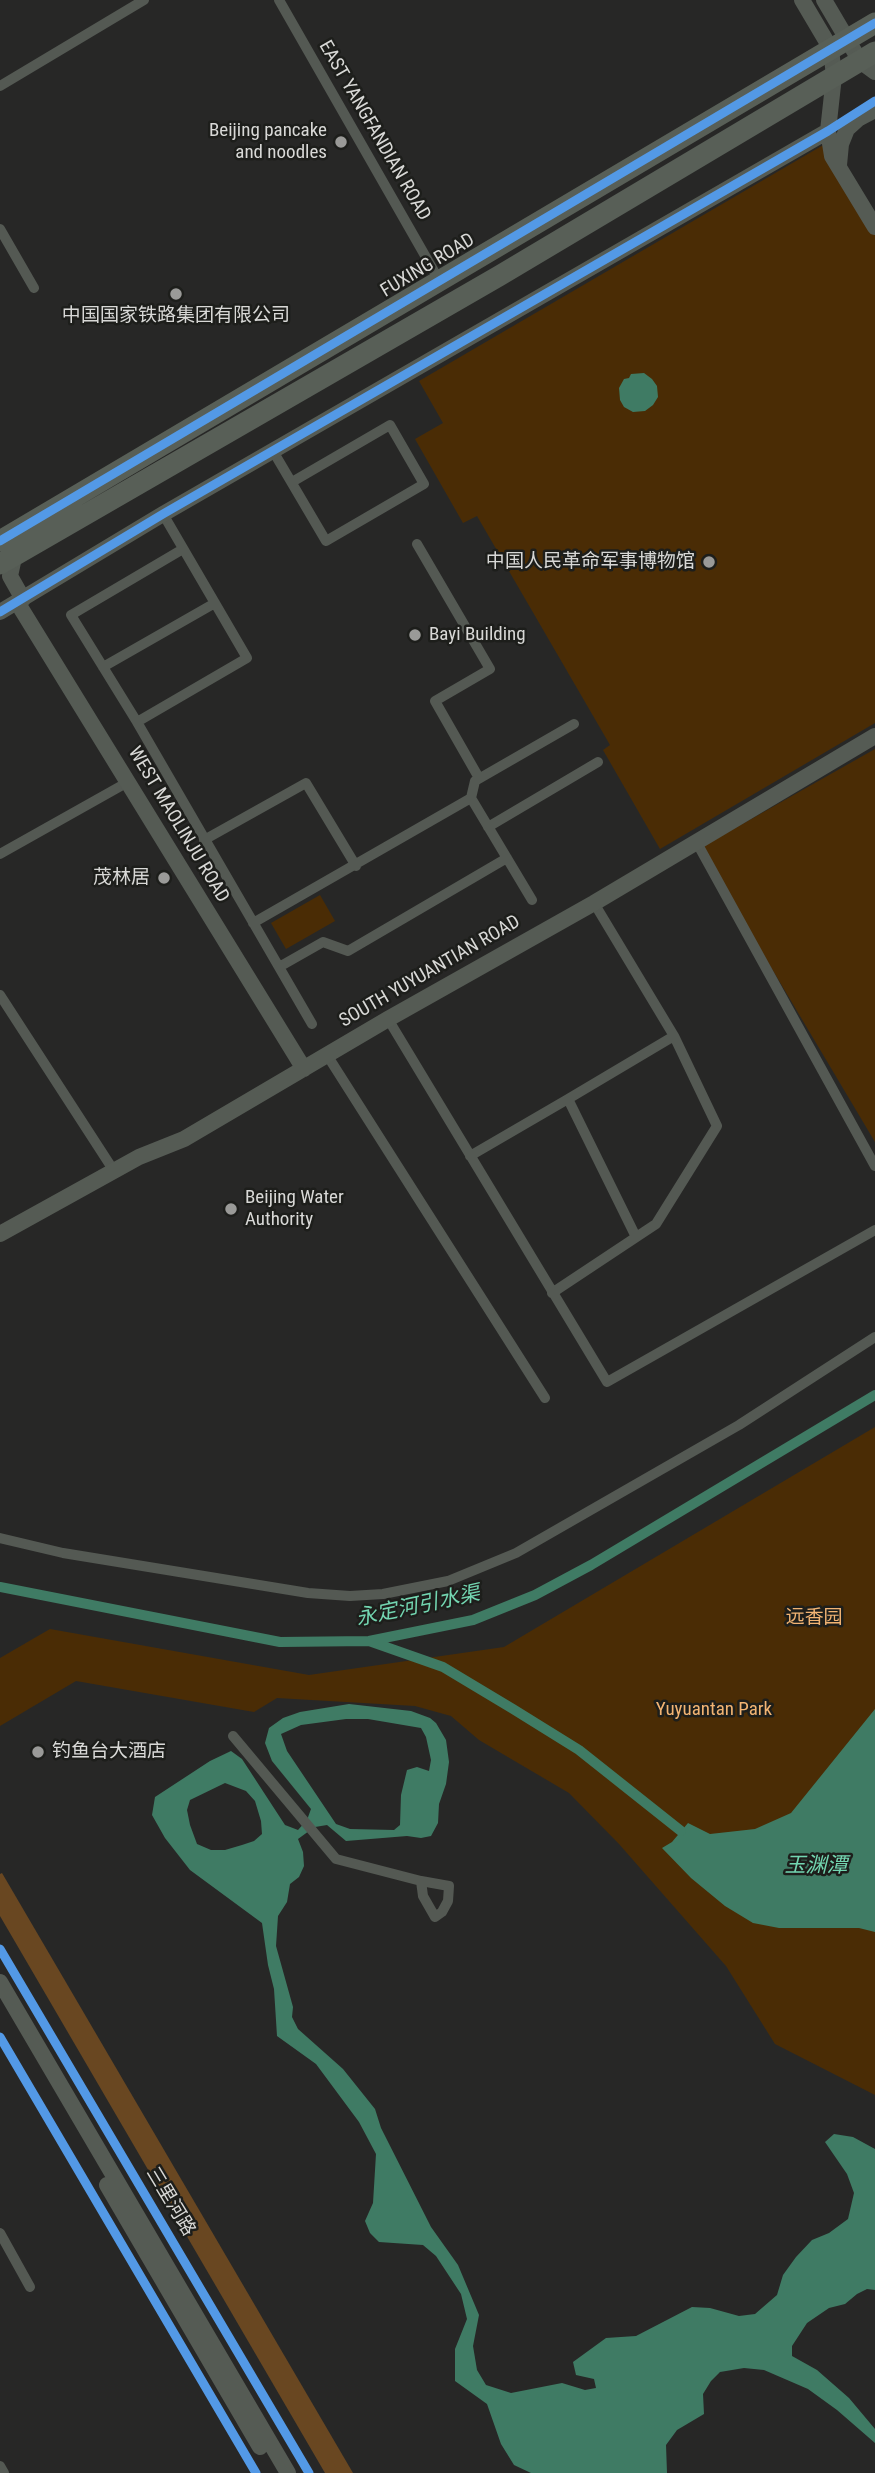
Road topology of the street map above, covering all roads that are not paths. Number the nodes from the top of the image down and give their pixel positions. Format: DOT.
graph roads {
  1 [pos="144,0"];
  2 [pos="279,0"];
  3 [pos="802,0"];
  4 [pos="824,0"];
  5 [pos="875,23"];
  6 [pos="839,44"];
  7 [pos="870,61"];
  8 [pos="834,76"];
  9 [pos="0,86"];
  10 [pos="875,110"];
  11 [pos="828,131"];
  12 [pos="838,166"];
  13 [pos="875,227"];
  14 [pos="0,229"];
  15 [pos="439,279"];
  16 [pos="34,288"];
  17 [pos="273,451"];
  18 [pos="292,482"];
  19 [pos="163,514"];
  20 [pos="0,541"];
  21 [pos="417,544"];
  22 [pos="183,549"];
  23 [pos="4,566"];
  24 [pos="20,600"];
  25 [pos="215,603"];
  26 [pos="0,612"];
  27 [pos="103,667"];
  28 [pos="137,722"];
  29 [pos="574,724"];
  30 [pos="875,736"];
  31 [pos="598,762"];
  32 [pos="479,778"];
  33 [pos="128,782"];
  34 [pos="471,798"];
  35 [pos="488,827"];
  36 [pos="205,840"];
  37 [pos="697,843"];
  38 [pos="0,854"];
  39 [pos="507,858"];
  40 [pos="356,866"];
  41 [pos="532,900"];
  42 [pos="594,902"];
  43 [pos="253,923"];
  44 [pos="279,967"];
  45 [pos="0,995"];
  46 [pos="388,1019"];
  47 [pos="312,1024"];
  48 [pos="674,1036"];
  49 [pos="327,1055"];
  50 [pos="303,1069"];
  51 [pos="568,1099"];
  52 [pos="470,1156"];
  53 [pos="875,1166"];
  54 [pos="114,1171"];
  55 [pos="875,1230"];
  56 [pos="0,1234"];
  57 [pos="636,1237"];
  58 [pos="552,1293"];
  59 [pos="875,1337"];
  60 [pos="545,1398"];
  61 [pos="0,1538"];
  62 [pos="233,1736"];
  63 [pos="421,1881"];
  64 [pos="0,1982"];
  65 [pos="0,2002"];
  66 [pos="0,2233"];
  67 [pos="30,2287"];
  68 [pos="0,2466"];
  69 [pos="4,2473"];
  70 [pos="276,2473"];
  71 [pos="288,2473"];
  1 -- 9 [label="street"];
  2 -- 15 [label="street, EAST YANGFANDIAN ROAD"];
  3 -- 6 [label="street"];
  4 -- 6 [label="street"];
  5 -- 6 [label="highway, FUXING ROAD"];
  6 -- 7 [label="street"];
  6 -- 8 [label="street"];
  6 -- 15 [label="highway, FUXING ROAD"];
  7 -- 8 [label="highway"];
  8 -- 11 [label="street"];
  8 -- 23 [label="highway"];
  10 -- 12 [label="street"];
  11 -- 12 [label="street"];
  11 -- 17 [label="street"];
  12 -- 13 [label="street"];
  14 -- 16 [label="street"];
  15 -- 20 [label="highway, FUXING ROAD"];
  17 -- 18 [label="street"];
  17 -- 19 [label="street"];
  18 -- 18 [label="street"];
  19 -- 22 [label="street"];
  19 -- 24 [label="street"];
  21 -- 32 [label="street"];
  22 -- 25 [label="street"];
  22 -- 27 [label="street"];
  23 -- 24 [label="street, WEST MAOLINJU ROAD"];
  24 -- 26 [label="street"];
  24 -- 33 [label="street, WEST MAOLINJU ROAD"];
  25 -- 27 [label="street"];
  25 -- 28 [label="street"];
  27 -- 28 [label="street"];
  28 -- 36 [label="street"];
  29 -- 32 [label="street"];
  30 -- 37 [label="street, SOUTH YUYUANTIAN ROAD"];
  31 -- 35 [label="street"];
  32 -- 34 [label="street"];
  33 -- 38 [label="street"];
  33 -- 50 [label="street, WEST MAOLINJU ROAD"];
  34 -- 35 [label="street"];
  34 -- 40 [label="street"];
  35 -- 39 [label="street"];
  36 -- 40 [label="street"];
  36 -- 43 [label="street"];
  37 -- 42 [label="street, SOUTH YUYUANTIAN ROAD"];
  37 -- 53 [label="street"];
  39 -- 41 [label="street"];
  39 -- 44 [label="street"];
  40 -- 43 [label="street"];
  42 -- 46 [label="street, SOUTH YUYUANTIAN ROAD"];
  42 -- 48 [label="street"];
  43 -- 44 [label="street"];
  44 -- 47 [label="street"];
  45 -- 54 [label="street"];
  46 -- 49 [label="street, SOUTH YUYUANTIAN ROAD"];
  46 -- 52 [label="street"];
  48 -- 51 [label="street"];
  48 -- 57 [label="street"];
  49 -- 50 [label="street, SOUTH YUYUANTIAN ROAD"];
  49 -- 60 [label="street"];
  50 -- 54 [label="street, SOUTH YUYUANTIAN ROAD"];
  51 -- 52 [label="street"];
  51 -- 57 [label="street"];
  52 -- 58 [label="street"];
  54 -- 56 [label="street, SOUTH YUYUANTIAN ROAD"];
  55 -- 58 [label="street"];
  57 -- 58 [label="street"];
  59 -- 61 [label="street"];
  62 -- 63 [label="street"];
  64 -- 71 [label="street"];
  65 -- 70 [label="street"];
  66 -- 67 [label="street"];
  68 -- 69 [label="street"];
}
